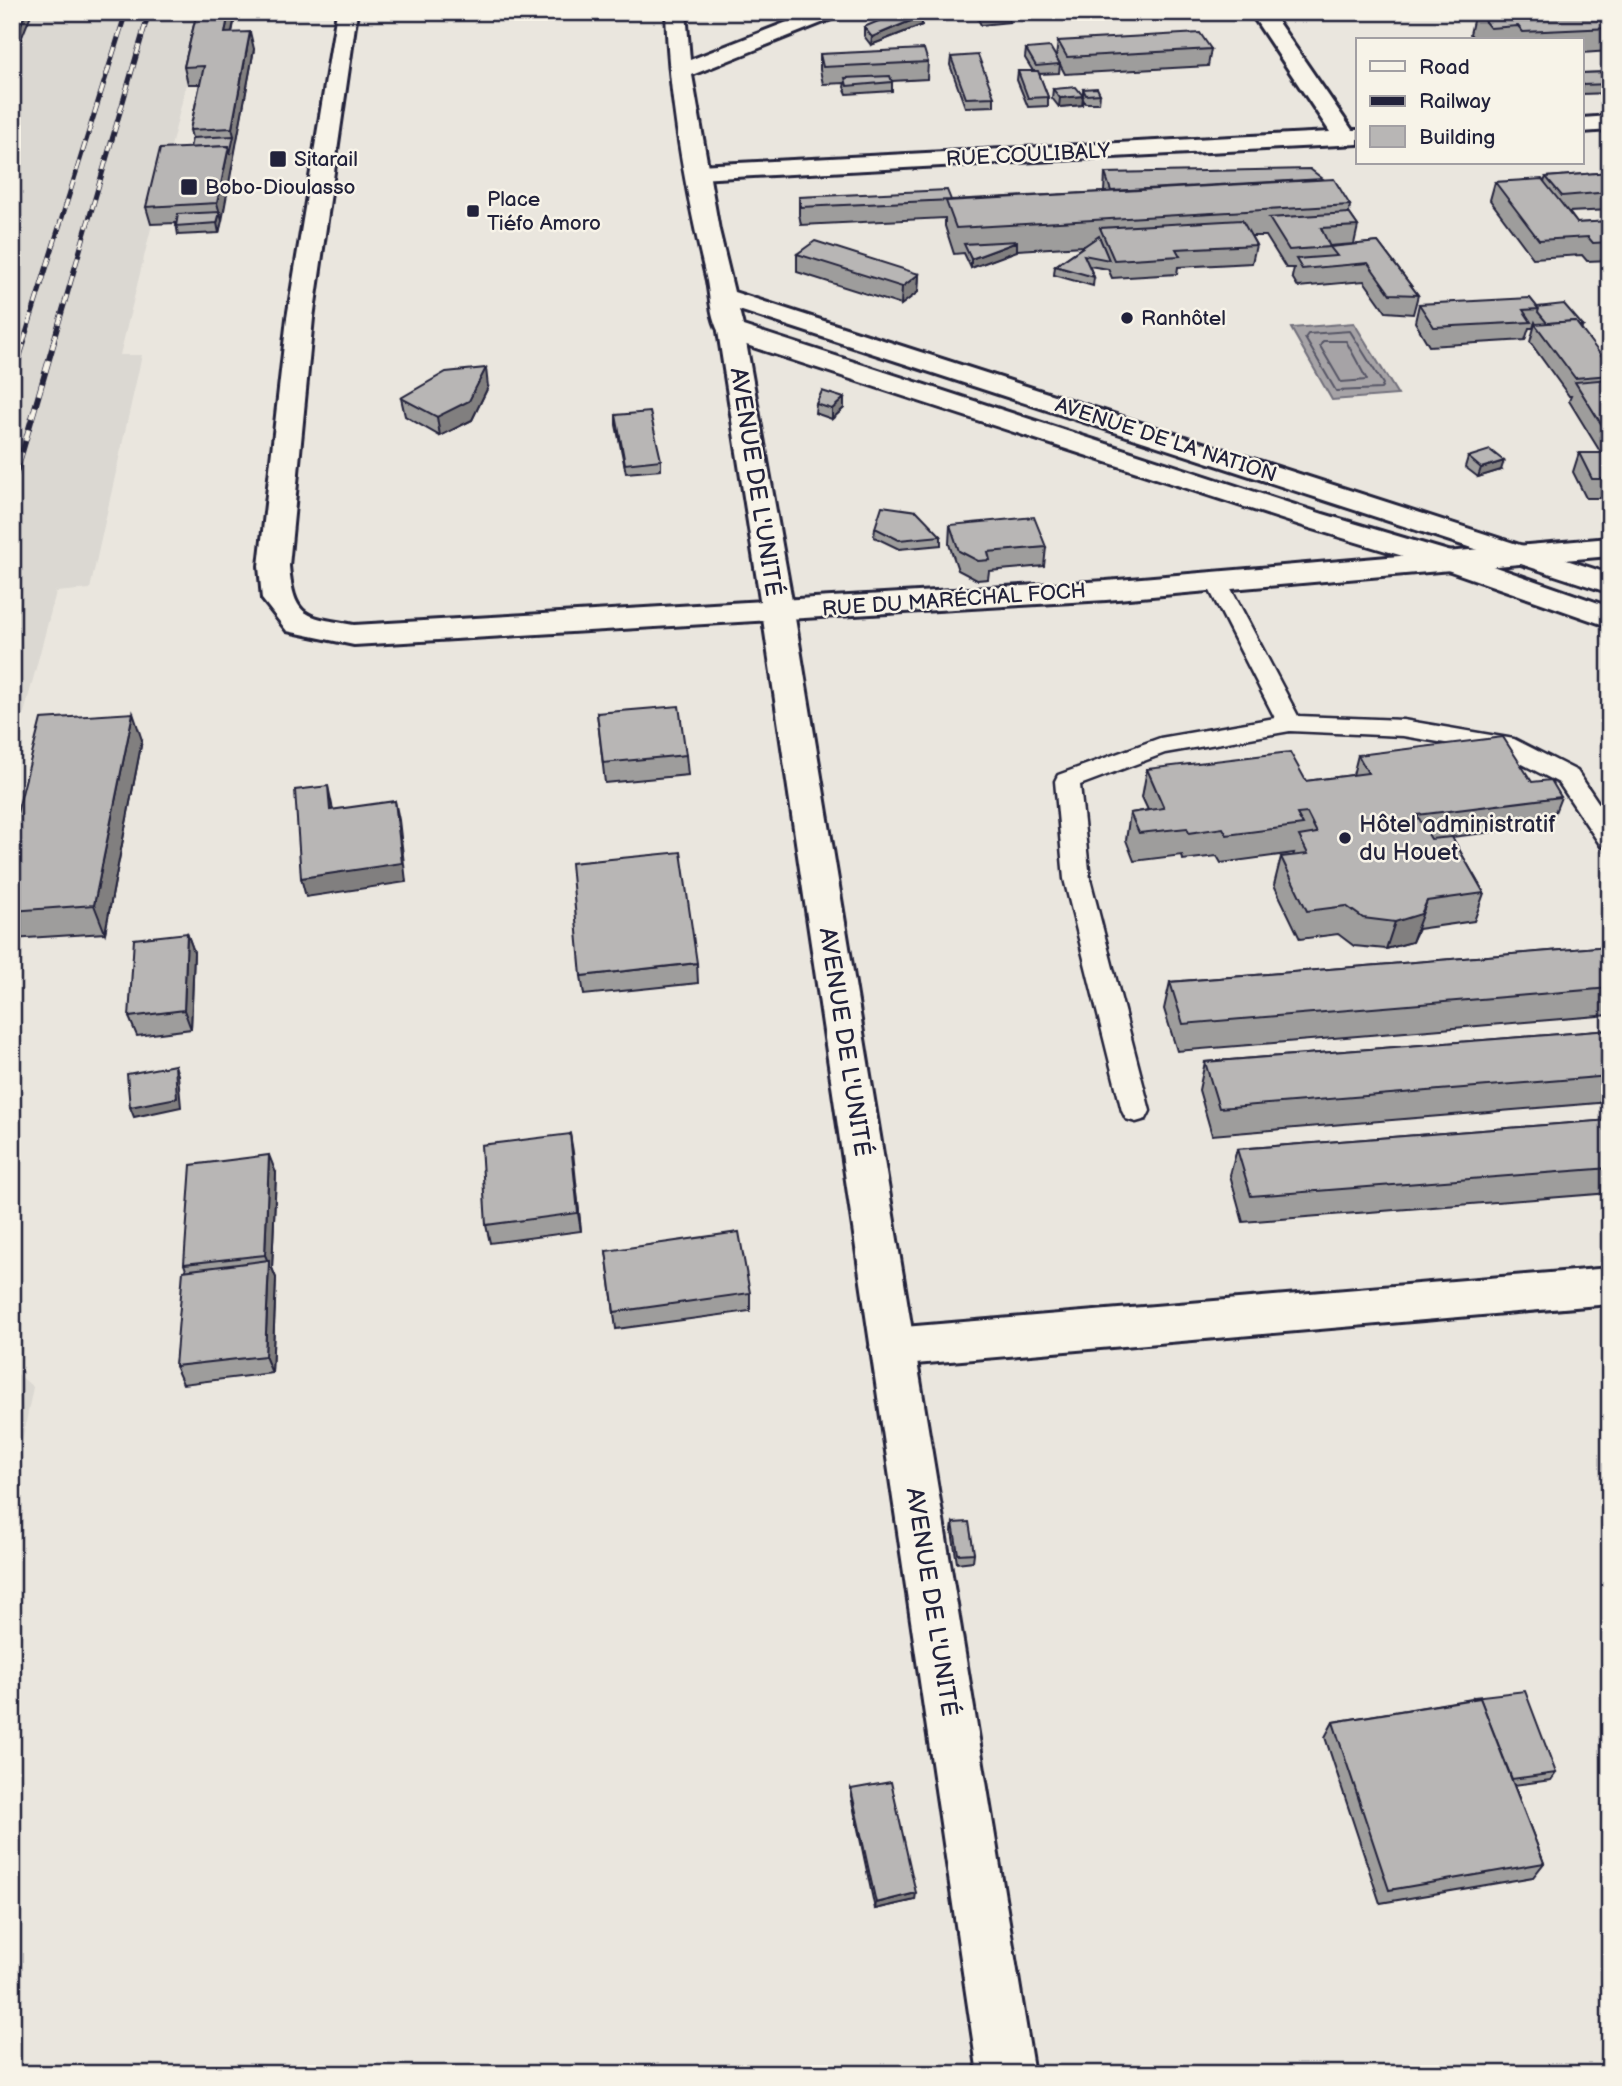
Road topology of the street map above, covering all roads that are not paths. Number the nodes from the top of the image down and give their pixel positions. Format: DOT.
graph roads {
  1 [pos="347,12"];
  2 [pos="676,12"];
  3 [pos="785,12"];
  4 [pos="832,12"];
  5 [pos="1260,12"];
  6 [pos="680,63"];
  7 [pos="1610,123"];
  8 [pos="1584,125"];
  9 [pos="1352,138"];
  10 [pos="698,172"];
  11 [pos="726,313"];
  12 [pos="1610,547"];
  13 [pos="1512,552"];
  14 [pos="1447,560"];
  15 [pos="1217,583"];
  16 [pos="1610,584"];
  17 [pos="778,612"];
  18 [pos="1610,618"];
  19 [pos="1290,723"];
  20 [pos="1610,840"];
  21 [pos="1136,1111"];
  22 [pos="1610,1286"];
  23 [pos="892,1347"];
  24 [pos="1006,2074"];
  1 -- 17 [label="street, RUE DU MARÉCHAL FOCH"];
  2 -- 6 [label="street, AVENUE DE L'UNITÉ"];
  3 -- 6 [label="street"];
  4 -- 6 [label="street"];
  5 -- 9 [label="street"];
  6 -- 10 [label="street, AVENUE DE L'UNITÉ"];
  7 -- 8 [label="street"];
  9 -- 10 [label="street, RUE COULIBALY"];
  10 -- 11 [label="street, AVENUE DE L'UNITÉ"];
  11 -- 13 [label="street, AVENUE DE LA NATION"];
  11 -- 14 [label="street, AVENUE DE LA NATION"];
  11 -- 17 [label="street, AVENUE DE L'UNITÉ"];
  12 -- 13 [label="street, RUE DU MARÉCHAL FOCH"];
  13 -- 14 [label="street, RUE DU MARÉCHAL FOCH"];
  13 -- 16 [label="street, AVENUE DE LA NATION"];
  14 -- 15 [label="street, RUE DU MARÉCHAL FOCH"];
  14 -- 18 [label="street, AVENUE DE LA NATION"];
  15 -- 17 [label="street, RUE DU MARÉCHAL FOCH"];
  15 -- 19 [label="lane"];
  17 -- 23 [label="street, AVENUE DE L'UNITÉ"];
  19 -- 20 [label="lane"];
  19 -- 21 [label="lane"];
  22 -- 23 [label="street"];
  23 -- 24 [label="street, AVENUE DE L'UNITÉ"];
}
